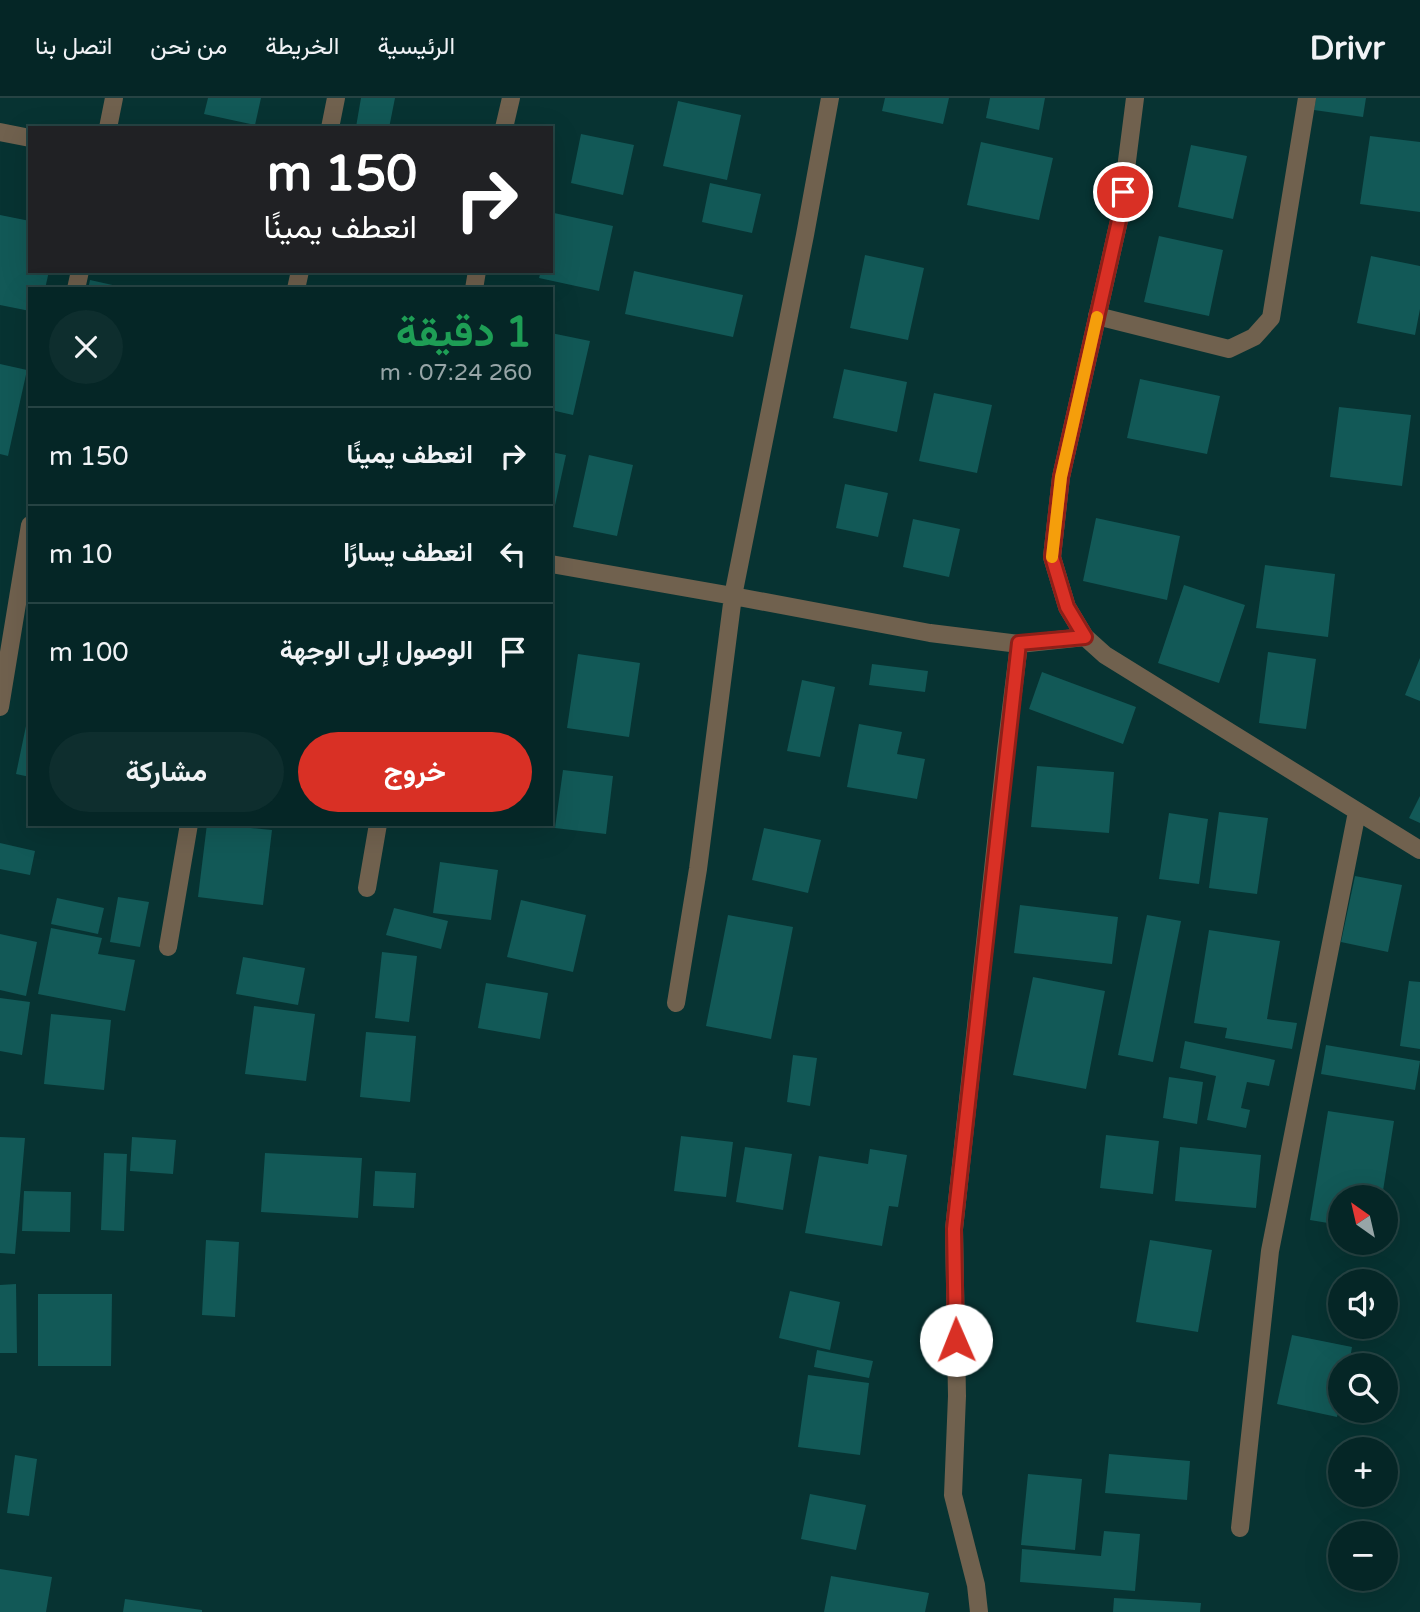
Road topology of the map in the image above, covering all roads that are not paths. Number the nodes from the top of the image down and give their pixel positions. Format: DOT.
graph roads {
  1 [pos="114,98"];
  2 [pos="336,98"];
  3 [pos="511,98"];
  4 [pos="830,98"];
  5 [pos="1135,98"];
  6 [pos="1307,98"];
  7 [pos="108,126"];
  8 [pos="330,126"];
  9 [pos="505,126"];
  10 [pos="0,132"];
  11 [pos="28,138"];
  12 [pos="1097,316"];
  13 [pos="28,537"];
  14 [pos="553,564"];
  15 [pos="733,596"];
  16 [pos="1085,637"];
  17 [pos="1019,643"];
  18 [pos="0,707"];
  19 [pos="1357,811"];
  20 [pos="189,826"];
  21 [pos="378,826"];
  22 [pos="1420,850"];
  23 [pos="367,888"];
  24 [pos="168,947"];
  25 [pos="676,1003"];
  26 [pos="1240,1528"];
  27 [pos="979,1612"];
  1 -- 7 [label="street"];
  2 -- 8 [label="street"];
  3 -- 9 [label="street"];
  4 -- 15 [label="street"];
  5 -- 12 [label="street"];
  6 -- 12 [label="street"];
  10 -- 11 [label="street"];
  12 -- 16 [label="street"];
  13 -- 18 [label="street"];
  14 -- 15 [label="street"];
  15 -- 17 [label="street"];
  15 -- 25 [label="street"];
  16 -- 17 [label="street"];
  16 -- 19 [label="street"];
  17 -- 27 [label="street"];
  19 -- 22 [label="street"];
  19 -- 26 [label="street"];
  20 -- 24 [label="street"];
  21 -- 23 [label="street"];
}
